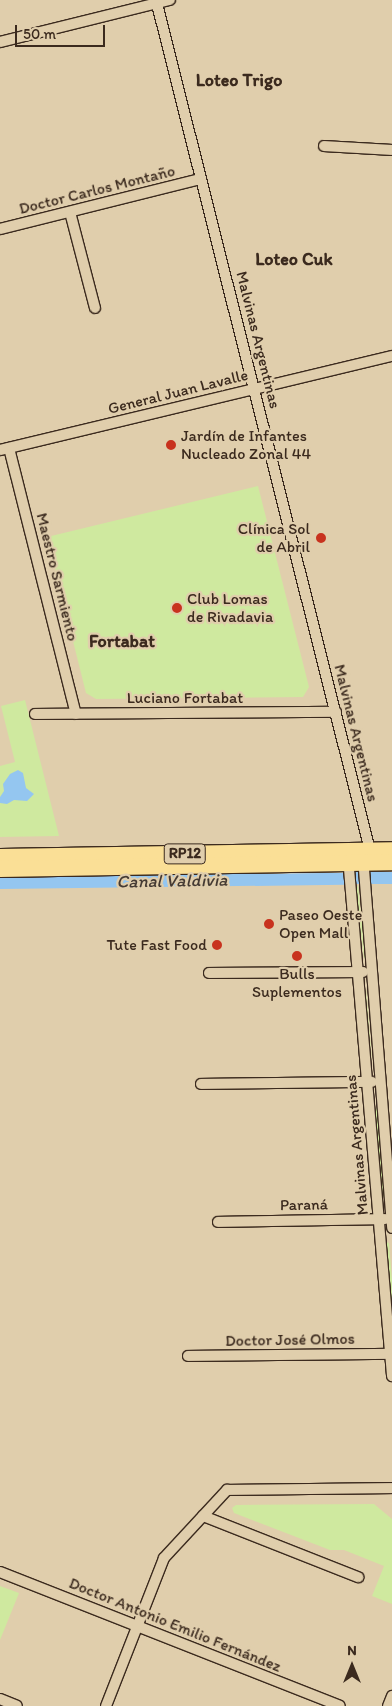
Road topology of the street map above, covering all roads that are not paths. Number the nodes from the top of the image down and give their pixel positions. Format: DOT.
graph roads {
  1 [pos="170,0"];
  2 [pos="157,2"];
  3 [pos="0,42"];
  4 [pos="324,146"];
  5 [pos="392,150"];
  6 [pos="202,179"];
  7 [pos="70,212"];
  8 [pos="0,230"];
  9 [pos="95,308"];
  10 [pos="392,356"];
  11 [pos="254,389"];
  12 [pos="4,449"];
  13 [pos="336,712"];
  14 [pos="35,714"];
  15 [pos="76,714"];
  16 [pos="392,850"];
  17 [pos="0,857"];
  18 [pos="392,862"];
  19 [pos="360,866"];
  20 [pos="0,869"];
  21 [pos="358,972"];
  22 [pos="372,972"];
  23 [pos="209,973"];
  24 [pos="367,1082"];
  25 [pos="380,1082"];
  26 [pos="201,1084"];
  27 [pos="379,1219"];
  28 [pos="218,1222"];
  29 [pos="392,1223"];
  30 [pos="391,1354"];
  31 [pos="188,1356"];
  32 [pos="392,1376"];
  33 [pos="392,1488"];
  34 [pos="203,1516"];
  35 [pos="0,1572"];
  36 [pos="358,1577"];
  37 [pos="138,1626"];
  38 [pos="392,1696"];
  39 [pos="0,1699"];
  40 [pos="17,1706"];
  41 [pos="106,1706"];
  42 [pos="340,1706"];
  43 [pos="388,1706"];
  1 -- 2 [label="street"];
  2 -- 3 [label="street"];
  2 -- 6 [label="street, Malvinas Argentinas"];
  4 -- 5 [label="street"];
  6 -- 7 [label="street, Doctor Carlos Montaño"];
  6 -- 11 [label="street, Malvinas Argentinas"];
  7 -- 8 [label="street, Doctor Carlos Montaño"];
  7 -- 9 [label="street"];
  10 -- 11 [label="street, General Juan Lavalle"];
  11 -- 12 [label="street, General Juan Lavalle"];
  11 -- 13 [label="street, Malvinas Argentinas"];
  12 -- 15 [label="street, Maestro Sarmiento"];
  13 -- 15 [label="street, Luciano Fortabat"];
  13 -- 19 [label="street, Malvinas Argentinas"];
  14 -- 15 [label="street, Luciano Fortabat"];
  16 -- 19 [label="main road, RP12"];
  17 -- 19 [label="main road, RP12"];
  18 -- 19 [label="main road, RP12"];
  19 -- 20 [label="main road, RP12"];
  19 -- 21 [label="street, Malvinas Argentinas"];
  19 -- 22 [label="street, Malvinas Argentinas"];
  21 -- 22 [label="street"];
  21 -- 23 [label="street"];
  21 -- 24 [label="street, Malvinas Argentinas"];
  22 -- 25 [label="street, Malvinas Argentinas"];
  24 -- 25 [label="street"];
  24 -- 26 [label="street"];
  24 -- 27 [label="street, Malvinas Argentinas"];
  25 -- 29 [label="street, Malvinas Argentinas"];
  27 -- 28 [label="street, Paraná"];
  27 -- 29 [label="street, Paraná"];
  27 -- 30 [label="street, Malvinas Argentinas"];
  30 -- 31 [label="street, Doctor José Olmos"];
  30 -- 32 [label="street, Malvinas Argentinas"];
  33 -- 34 [label="street"];
  34 -- 36 [label="street"];
  34 -- 37 [label="street"];
  35 -- 37 [label="street, Doctor Antonio Emilio Fernández"];
  37 -- 41 [label="street"];
  37 -- 42 [label="street, Doctor Antonio Emilio Fernández"];
  38 -- 43 [label="street"];
  39 -- 40 [label="street"];
}
